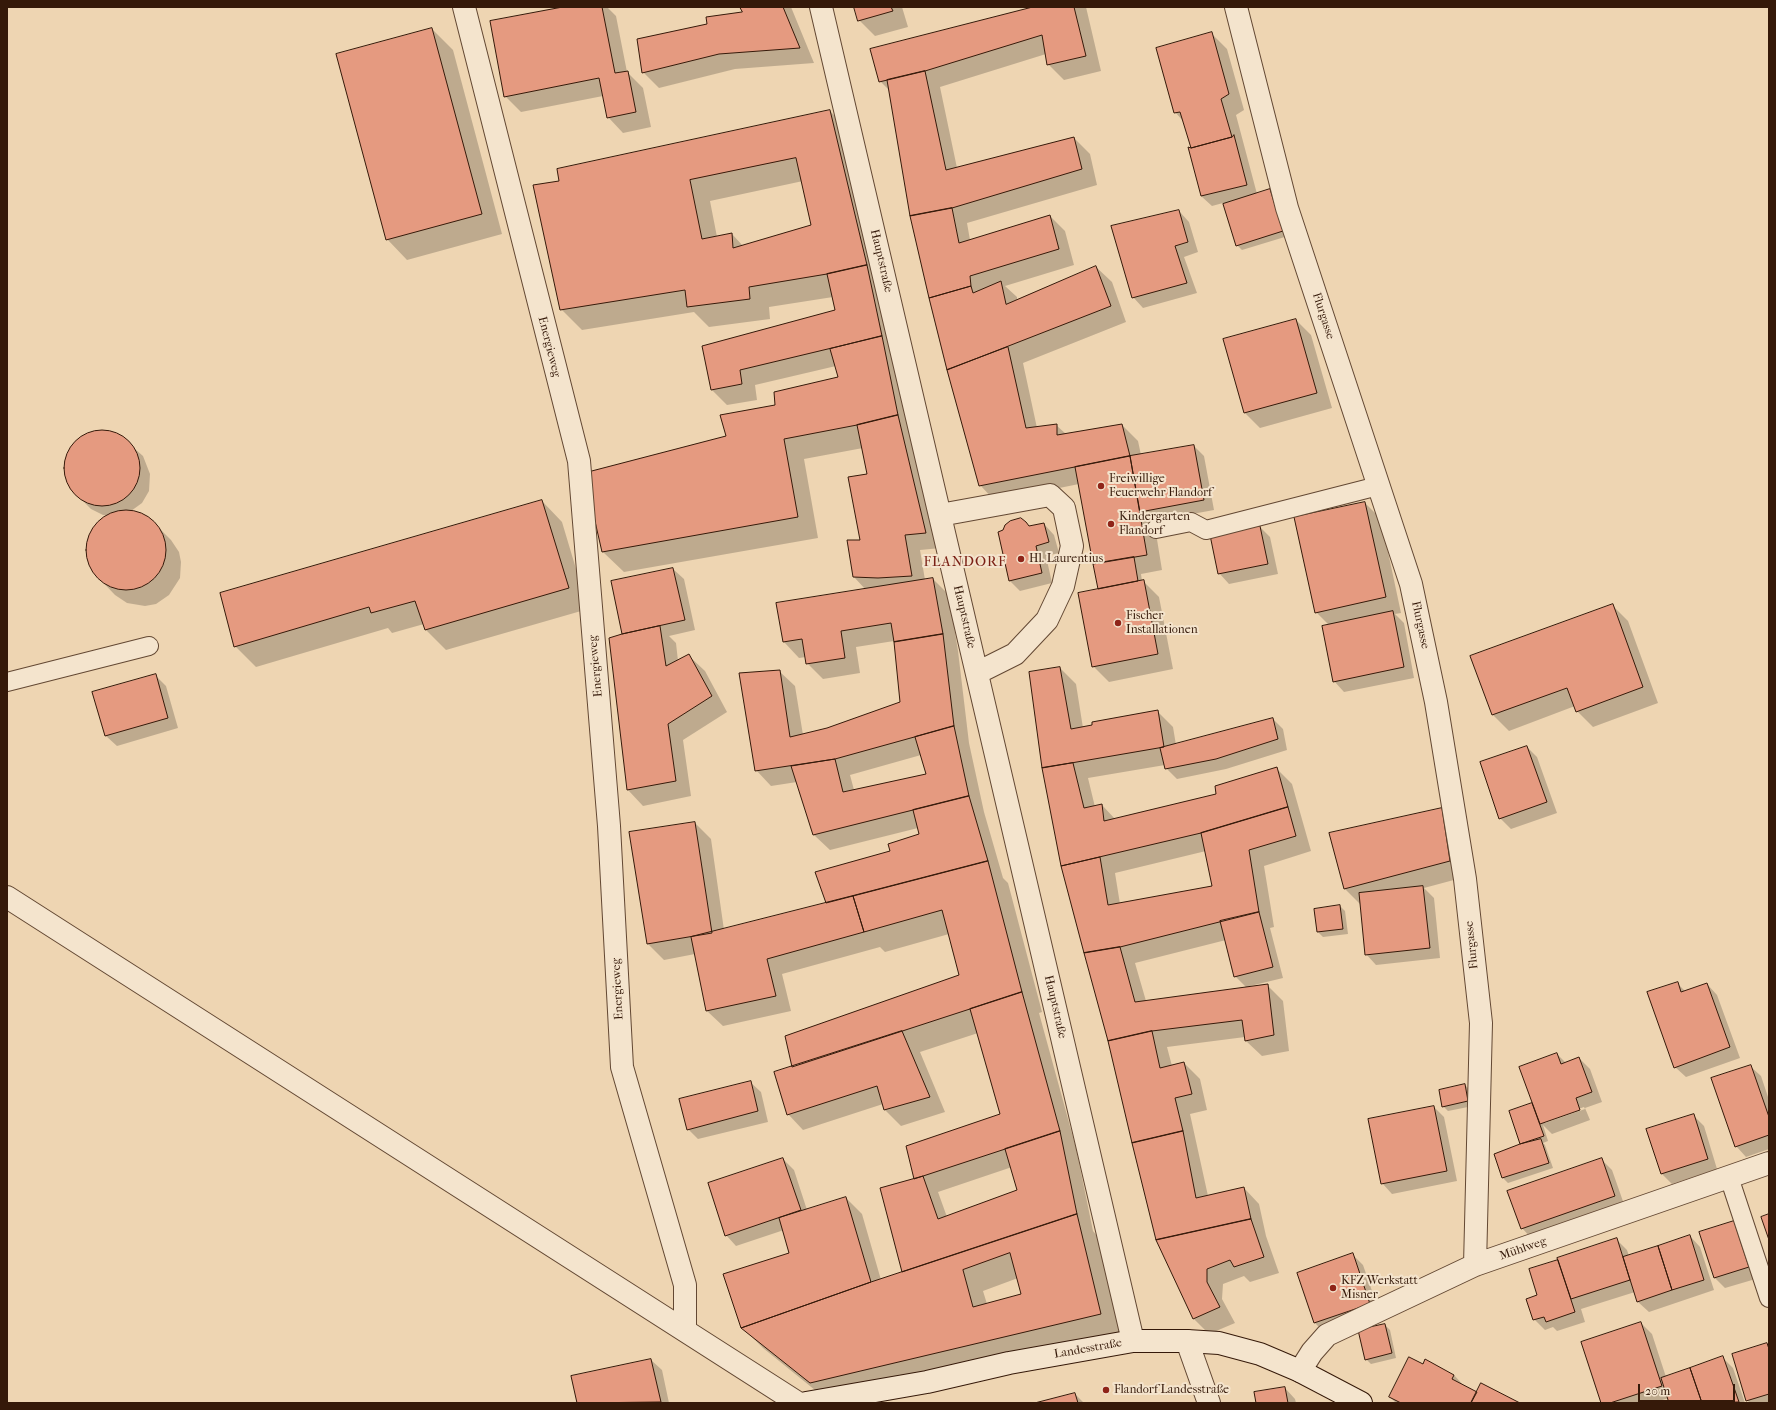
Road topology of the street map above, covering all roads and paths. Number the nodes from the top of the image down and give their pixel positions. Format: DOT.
graph roads {
  1 [pos="464,7"];
  2 [pos="821,7"];
  3 [pos="1236,7"];
  4 [pos="1378,486"];
  5 [pos="940,515"];
  6 [pos="1156,528"];
  7 [pos="149,646"];
  8 [pos="977,674"];
  9 [pos="7,682"];
  10 [pos="7,897"];
  11 [pos="1769,1163"];
  12 [pos="1729,1177"];
  13 [pos="1475,1265"];
  14 [pos="1769,1298"];
  15 [pos="685,1330"];
  16 [pos="1187,1340"];
  17 [pos="1133,1341"];
  18 [pos="1300,1371"];
  19 [pos="798,1403"];
  20 [pos="806,1403"];
  21 [pos="1209,1403"];
  22 [pos="1361,1403"];
  1 -- 15 [label="street, Energieweg"];
  2 -- 5 [label="street, Hauptstraße"];
  3 -- 4 [label="street, Flurgasse"];
  4 -- 6 [label="lane"];
  4 -- 13 [label="street, Flurgasse"];
  5 -- 8 [label="street, Hauptstraße"];
  5 -- 8 [label="street"];
  7 -- 9 [label="lane"];
  8 -- 17 [label="street, Hauptstraße"];
  10 -- 15 [label="street"];
  11 -- 12 [label="street, Mühlweg"];
  12 -- 13 [label="street, Mühlweg"];
  12 -- 14 [label="lane"];
  13 -- 18 [label="street, Mühlweg"];
  15 -- 19 [label="street"];
  16 -- 17 [label="street, Landesstraße"];
  16 -- 18 [label="street, Landesstraße"];
  16 -- 21 [label="street"];
  17 -- 20 [label="street, Landesstraße"];
  18 -- 22 [label="street, Landesstraße"];
}
